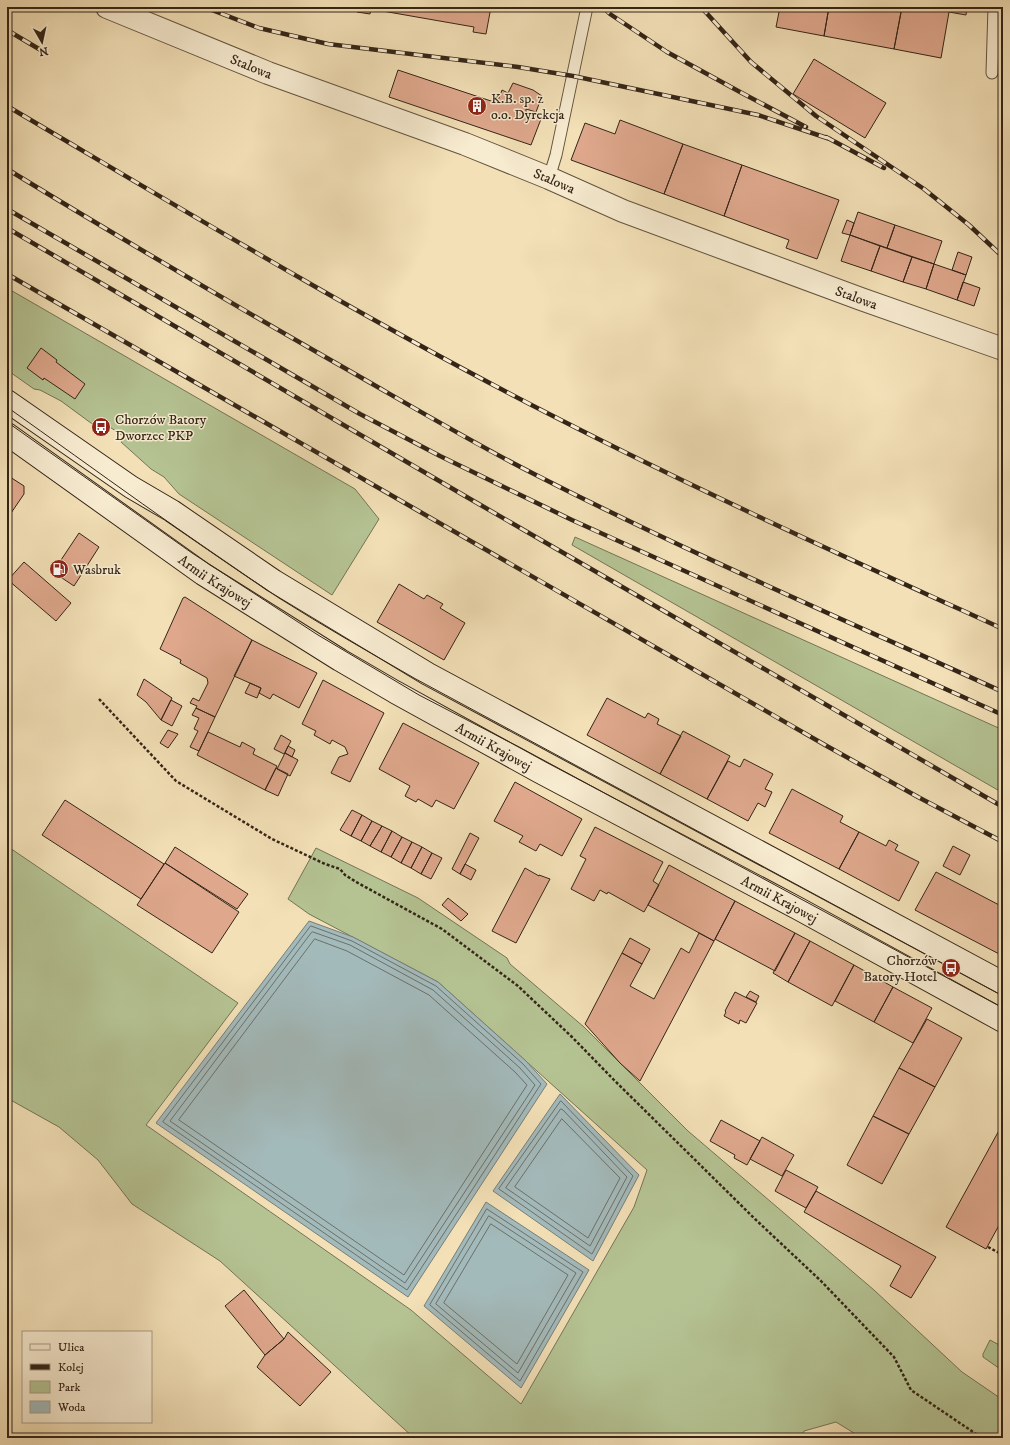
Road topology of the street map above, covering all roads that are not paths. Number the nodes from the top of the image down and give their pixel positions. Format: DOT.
graph roads {
  1 [pos="107,7"];
  2 [pos="587,7"];
  3 [pos="994,7"];
  4 [pos="992,73"];
  5 [pos="549,178"];
  6 [pos="1003,349"];
  7 [pos="7,401"];
  8 [pos="7,434"];
  9 [pos="206,534"];
  10 [pos="187,561"];
  11 [pos="357,631"];
  12 [pos="340,660"];
  13 [pos="419,668"];
  14 [pos="405,697"];
  15 [pos="531,728"];
  16 [pos="554,741"];
  17 [pos="582,756"];
  18 [pos="516,758"];
  19 [pos="540,772"];
  20 [pos="616,774"];
  21 [pos="567,786"];
  22 [pos="656,795"];
  23 [pos="600,804"];
  24 [pos="640,826"];
  25 [pos="729,835"];
  26 [pos="748,845"];
  27 [pos="722,869"];
  28 [pos="824,886"];
  29 [pos="808,914"];
  30 [pos="897,926"];
  31 [pos="883,955"];
  32 [pos="1003,983"];
  33 [pos="1003,1021"];
  1 -- 5 [label="street, Stalowa"];
  2 -- 5 [label="lane"];
  3 -- 4 [label="lane"];
  5 -- 6 [label="street, Stalowa"];
  7 -- 9 [label="street"];
  8 -- 10 [label="street, Armii Krajowej"];
  9 -- 10 [label="street"];
  9 -- 11 [label="street"];
  10 -- 12 [label="street, Armii Krajowej"];
  11 -- 12 [label="street"];
  11 -- 13 [label="street"];
  12 -- 14 [label="street, Armii Krajowej"];
  13 -- 14 [label="street"];
  13 -- 15 [label="street"];
  14 -- 18 [label="street, Armii Krajowej"];
  15 -- 16 [label="street"];
  15 -- 18 [label="street"];
  16 -- 17 [label="street"];
  16 -- 19 [label="street"];
  17 -- 20 [label="street"];
  17 -- 21 [label="street"];
  18 -- 19 [label="street, Armii Krajowej"];
  19 -- 21 [label="street, Armii Krajowej"];
  20 -- 22 [label="street"];
  20 -- 23 [label="street"];
  21 -- 23 [label="street, Armii Krajowej"];
  22 -- 24 [label="street"];
  22 -- 25 [label="street"];
  23 -- 24 [label="street, Armii Krajowej"];
  24 -- 27 [label="street, Armii Krajowej"];
  25 -- 26 [label="street"];
  25 -- 27 [label="street"];
  26 -- 27 [label="street"];
  26 -- 28 [label="street"];
  27 -- 29 [label="street, Armii Krajowej"];
  28 -- 29 [label="street"];
  28 -- 30 [label="street"];
  29 -- 31 [label="street, Armii Krajowej"];
  30 -- 31 [label="street"];
  30 -- 32 [label="street"];
  31 -- 33 [label="street, Armii Krajowej"];
}
